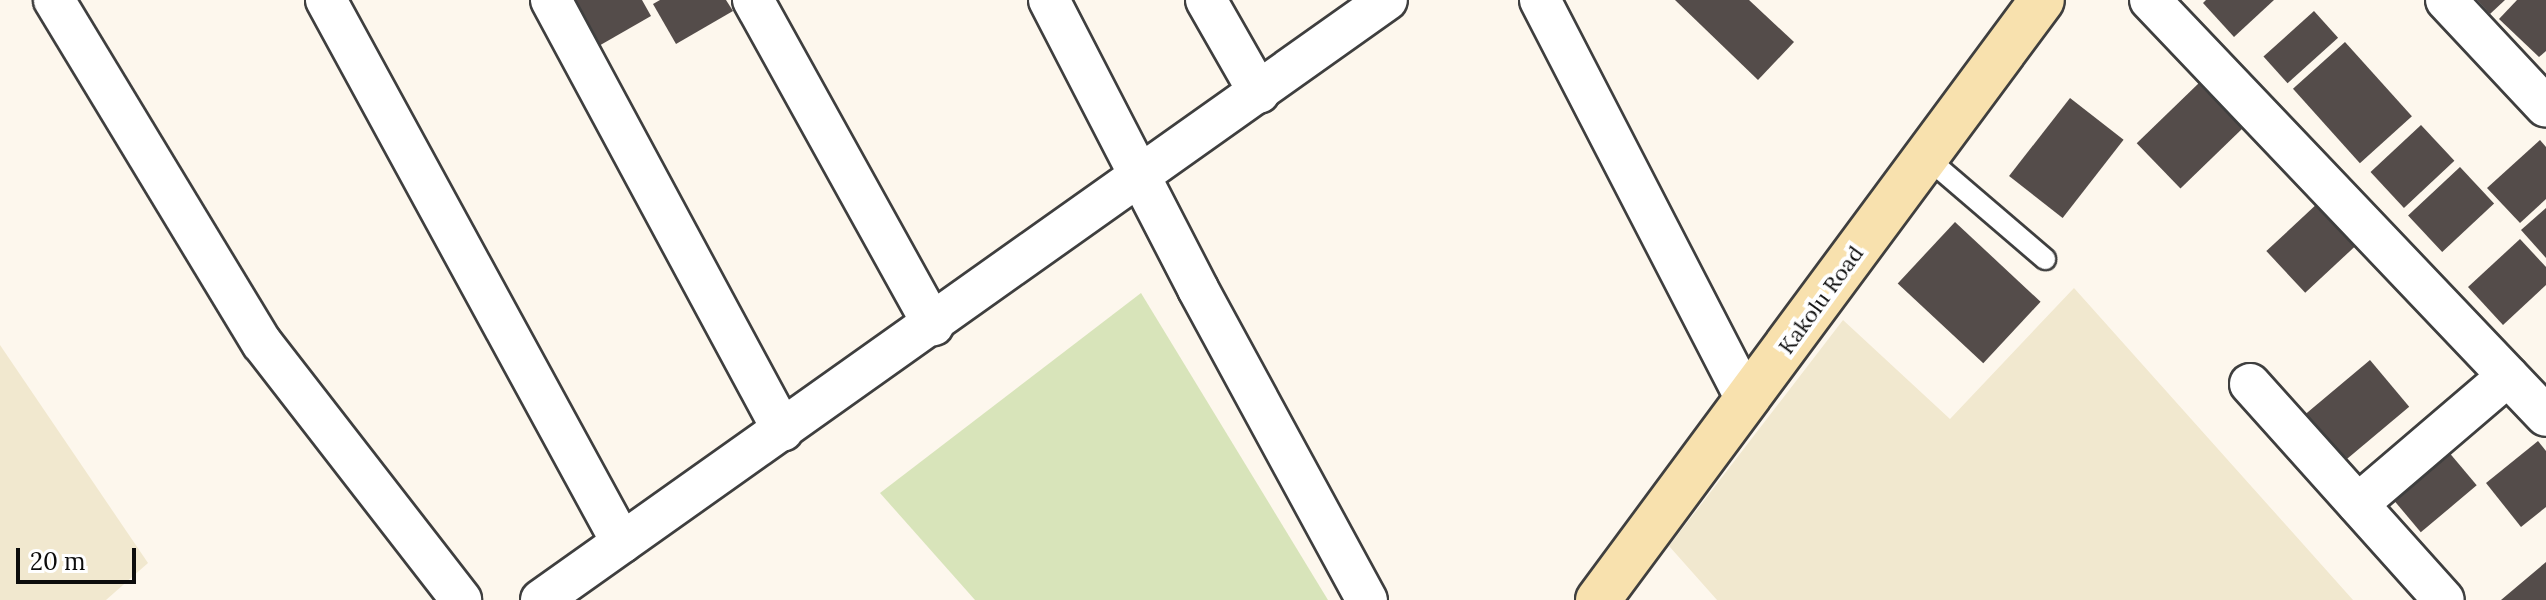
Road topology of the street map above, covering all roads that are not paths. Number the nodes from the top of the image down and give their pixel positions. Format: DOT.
graph roads {
  1 [pos="54,0"];
  2 [pos="326,0"];
  3 [pos="551,0"];
  4 [pos="753,0"];
  5 [pos="1049,0"];
  6 [pos="1206,0"];
  7 [pos="1387,0"];
  8 [pos="2042,0"];
  9 [pos="2150,0"];
  10 [pos="2446,0"];
  11 [pos="1544,4"];
  12 [pos="1259,93"];
  13 [pos="2546,107"];
  14 [pos="1926,157"];
  15 [pos="1141,179"];
  16 [pos="2045,259"];
  17 [pos="933,325"];
  18 [pos="2508,376"];
  19 [pos="2250,384"];
  20 [pos="1747,401"];
  21 [pos="2546,416"];
  22 [pos="783,430"];
  23 [pos="2358,504"];
  24 [pos="622,543"];
  25 [pos="461,600"];
  26 [pos="541,600"];
  27 [pos="1367,600"];
  28 [pos="1598,600"];
  29 [pos="2444,600"];
  1 -- 25 [label="street"];
  2 -- 24 [label="street"];
  3 -- 22 [label="street"];
  4 -- 17 [label="street"];
  5 -- 15 [label="street"];
  6 -- 12 [label="street"];
  7 -- 12 [label="street"];
  8 -- 14 [label="main road, Kakolu Road"];
  9 -- 18 [label="street"];
  10 -- 13 [label="street"];
  11 -- 20 [label="street"];
  12 -- 15 [label="street"];
  14 -- 16 [label="lane"];
  14 -- 20 [label="main road, Kakolu Road"];
  15 -- 17 [label="street"];
  15 -- 27 [label="street"];
  17 -- 22 [label="street"];
  18 -- 21 [label="street"];
  18 -- 23 [label="street"];
  19 -- 23 [label="street"];
  20 -- 28 [label="main road, Kakolu Road"];
  22 -- 24 [label="street"];
  23 -- 29 [label="street"];
  24 -- 26 [label="street"];
}
